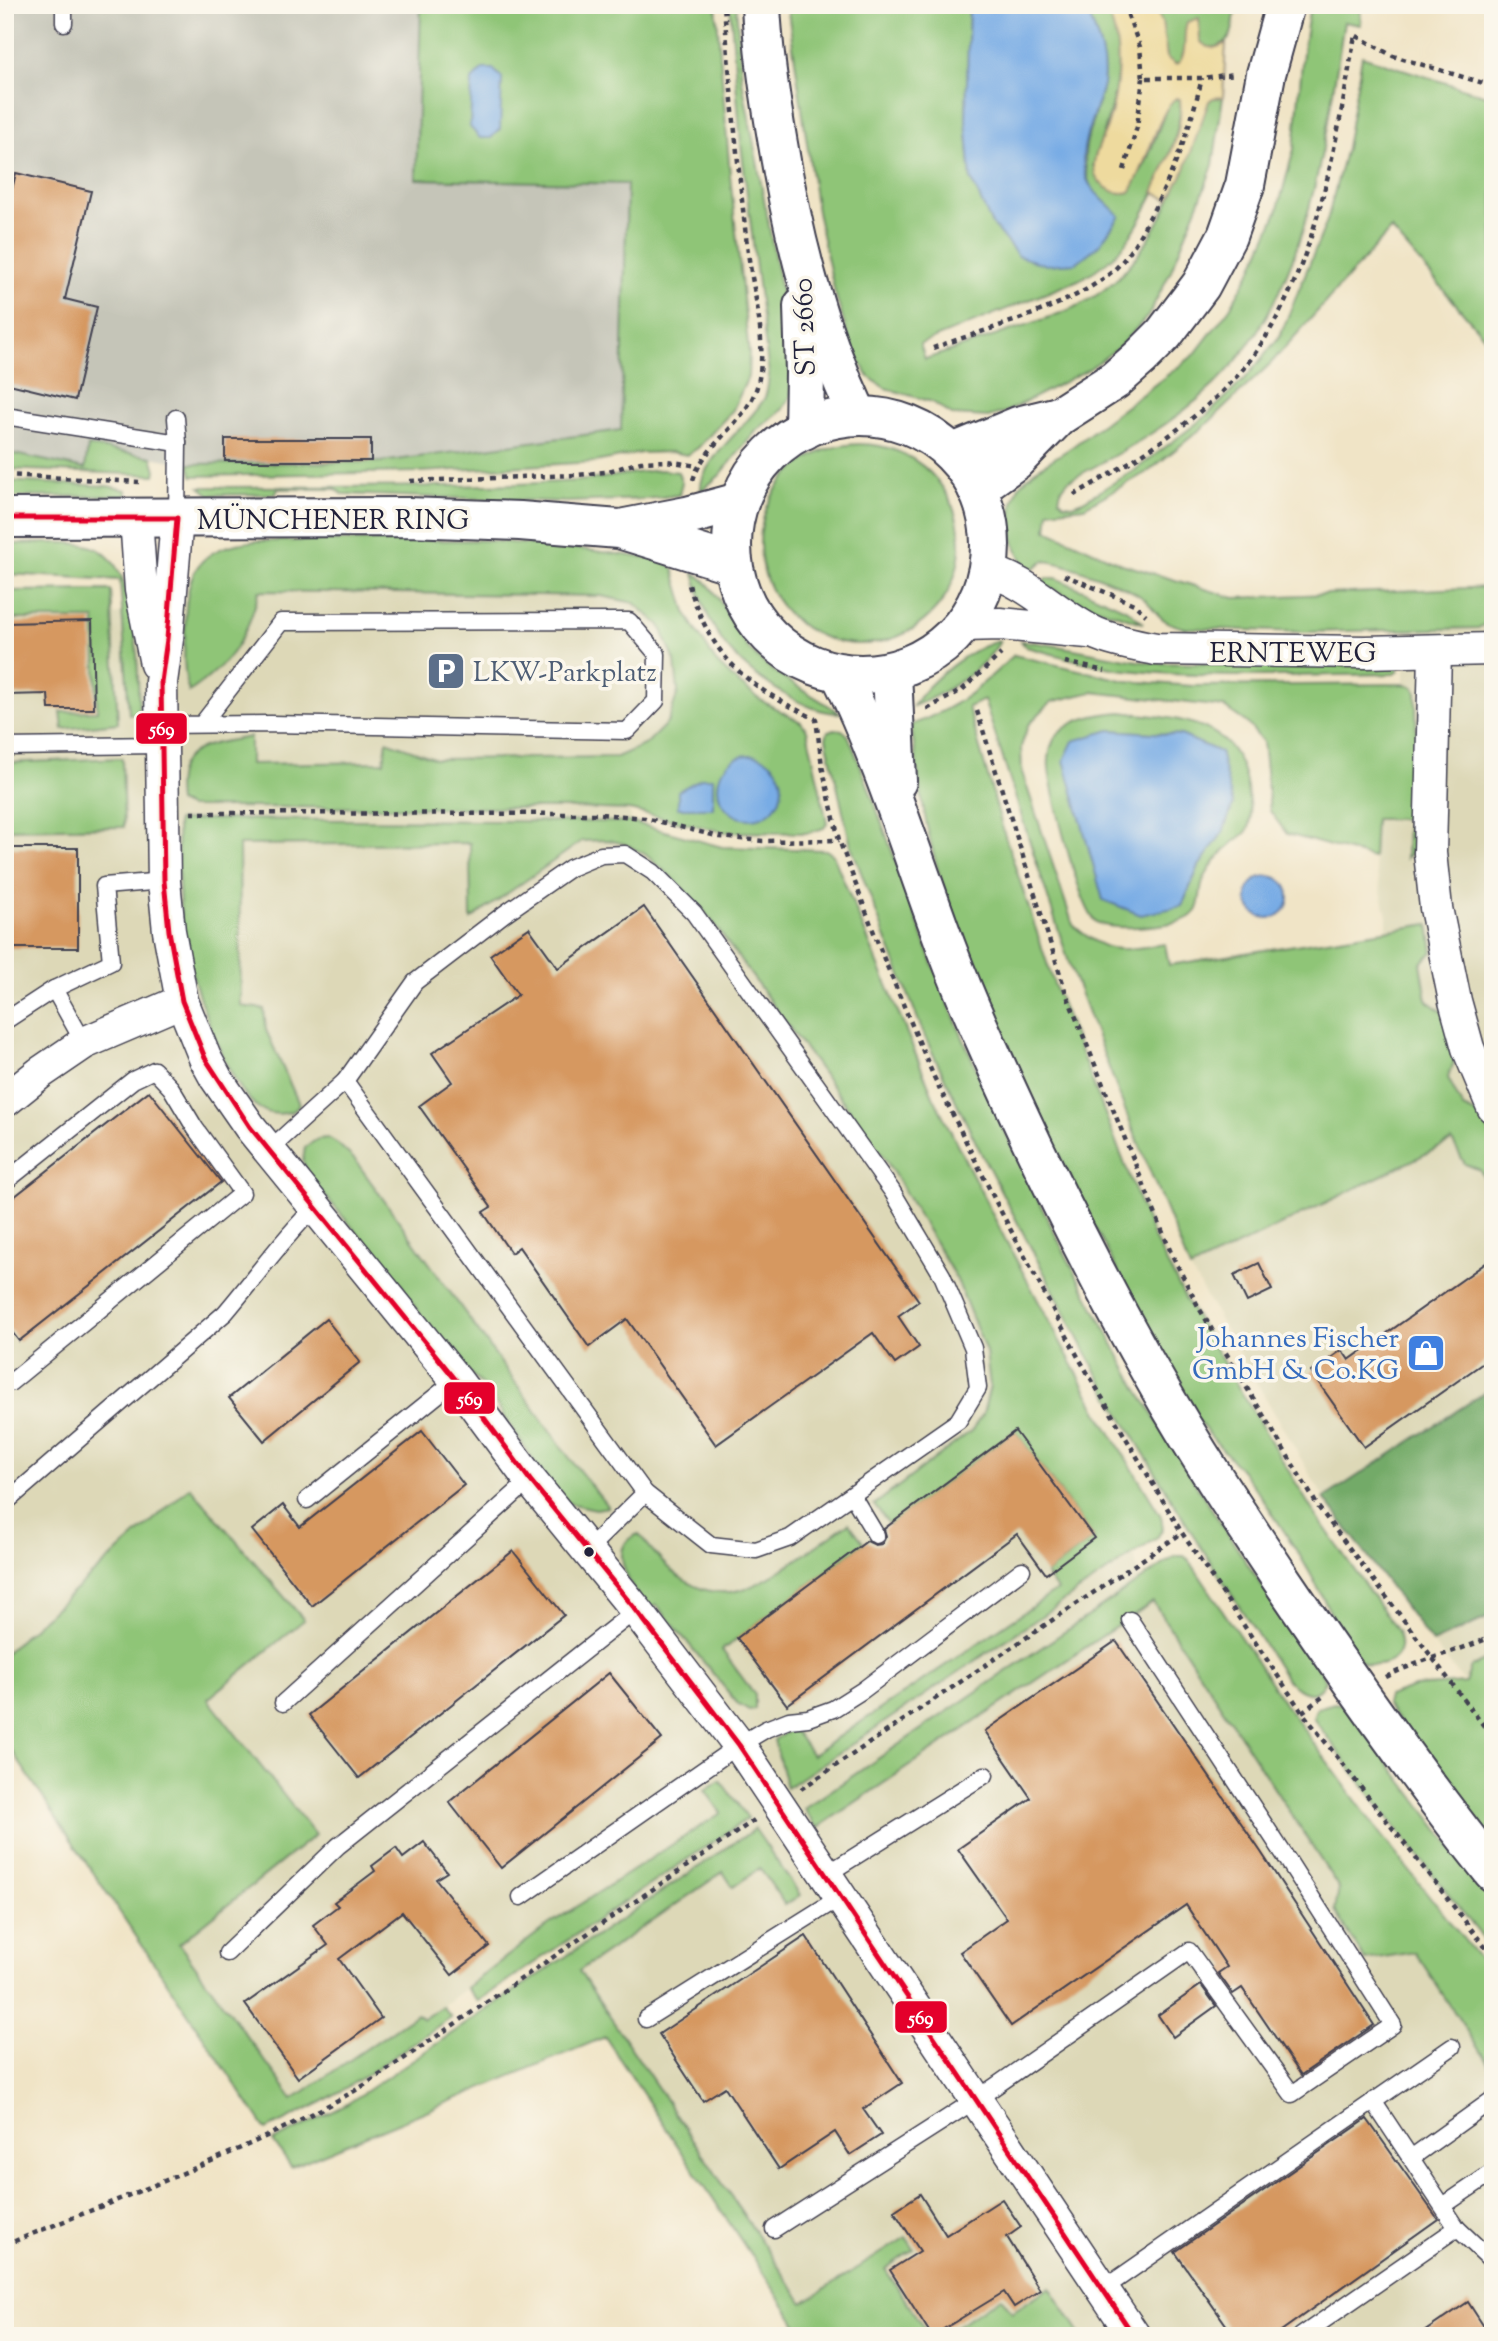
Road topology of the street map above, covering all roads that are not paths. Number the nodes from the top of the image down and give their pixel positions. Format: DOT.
graph roads {
  1 [pos="64,5"];
  2 [pos="761,5"];
  3 [pos="1267,6"];
  4 [pos="64,23"];
  5 [pos="1256,131"];
  6 [pos="801,262"];
  7 [pos="858,415"];
  8 [pos="5,416"];
  9 [pos="1059,416"];
  10 [pos="176,418"];
  11 [pos="804,430"];
  12 [pos="178,443"];
  13 [pos="953,453"];
  14 [pos="977,488"];
  15 [pos="177,501"];
  16 [pos="739,502"];
  17 [pos="5,518"];
  18 [pos="136,518"];
  19 [pos="686,532"];
  20 [pos="733,564"];
  21 [pos="988,571"];
  22 [pos="964,625"];
  23 [pos="1096,633"];
  24 [pos="1493,649"];
  25 [pos="1435,652"];
  26 [pos="892,672"];
  27 [pos="841,675"];
  28 [pos="160,682"];
  29 [pos="202,724"];
  30 [pos="160,735"];
  31 [pos="5,747"];
  32 [pos="900,814"];
  33 [pos="164,881"];
  34 [pos="54,989"];
  35 [pos="182,1001"];
  36 [pos="5,1021"];
  37 [pos="84,1043"];
  38 [pos="345,1081"];
  39 [pos="5,1101"];
  40 [pos="1493,1107"];
  41 [pos="269,1150"];
  42 [pos="5,1182"];
  43 [pos="315,1208"];
  44 [pos="5,1378"];
  45 [pos="456,1380"];
  46 [pos="530,1480"];
  47 [pos="645,1493"];
  48 [pos="852,1495"];
  49 [pos="307,1500"];
  50 [pos="5,1503"];
  51 [pos="876,1535"];
  52 [pos="588,1549"];
  53 [pos="1022,1570"];
  54 [pos="636,1610"];
  55 [pos="1129,1620"];
  56 [pos="283,1703"];
  57 [pos="739,1745"];
  58 [pos="985,1775"];
  59 [pos="1493,1872"];
  60 [pos="834,1885"];
  61 [pos="521,1897"];
  62 [pos="226,1953"];
  63 [pos="646,2019"];
  64 [pos="1452,2047"];
  65 [pos="977,2099"];
  66 [pos="1492,2100"];
  67 [pos="1373,2101"];
  68 [pos="1411,2158"];
  69 [pos="1493,2172"];
  70 [pos="1443,2206"];
  71 [pos="1457,2228"];
  72 [pos="774,2229"];
  73 [pos="1493,2262"];
  74 [pos="1103,2289"];
  75 [pos="1134,2336"];
  76 [pos="1301,2336"];
  1 -- 4 [label="lane"];
  2 -- 6 [label="main road, St 2660"];
  3 -- 5 [label="main road"];
  3 -- 5 [label="main road"];
  5 -- 9 [label="main road"];
  6 -- 7 [label="main road, ST 2660"];
  6 -- 11 [label="main road, ST 2660"];
  7 -- 11 [label="main road"];
  7 -- 13 [label="main road"];
  8 -- 12 [label="lane"];
  9 -- 13 [label="main road"];
  9 -- 14 [label="main road"];
  10 -- 12 [label="lane"];
  11 -- 16 [label="main road"];
  12 -- 15 [label="lane"];
  13 -- 14 [label="main road"];
  14 -- 21 [label="main road"];
  15 -- 18 [label="main road, MÜNCHENER RING"];
  15 -- 19 [label="main road, MÜNCHENER RING"];
  15 -- 28 [label="street"];
  16 -- 19 [label="main road, MÜNCHENER RING"];
  16 -- 20 [label="main road"];
  17 -- 18 [label="main road, MÜNCHENER RING"];
  18 -- 28 [label="street"];
  19 -- 20 [label="main road, MÜNCHENER RING"];
  20 -- 27 [label="main road"];
  21 -- 22 [label="main road"];
  21 -- 23 [label="street, ERNTEWEG"];
  22 -- 23 [label="street, ERNTEWEG"];
  22 -- 26 [label="main road"];
  23 -- 25 [label="street, ERNTEWEG"];
  24 -- 25 [label="street, ERNTEWEG"];
  25 -- 40 [label="street"];
  26 -- 27 [label="main road"];
  26 -- 32 [label="main road"];
  27 -- 32 [label="main road"];
  28 -- 30 [label="street"];
  29 -- 29 [label="lane"];
  29 -- 30 [label="lane"];
  30 -- 31 [label="lane"];
  30 -- 33 [label="street"];
  32 -- 59 [label="main road"];
  33 -- 34 [label="lane"];
  33 -- 35 [label="street"];
  34 -- 36 [label="lane"];
  34 -- 37 [label="lane"];
  35 -- 37 [label="street"];
  35 -- 41 [label="street"];
  37 -- 39 [label="street"];
  38 -- 41 [label="lane"];
  38 -- 47 [label="lane"];
  38 -- 48 [label="lane"];
  41 -- 43 [label="street"];
  42 -- 44 [label="lane"];
  43 -- 45 [label="street"];
  43 -- 50 [label="lane"];
  45 -- 46 [label="street"];
  45 -- 49 [label="lane"];
  46 -- 52 [label="street"];
  46 -- 56 [label="lane"];
  47 -- 48 [label="lane"];
  47 -- 52 [label="lane"];
  48 -- 51 [label="lane"];
  52 -- 54 [label="street"];
  53 -- 57 [label="lane"];
  54 -- 57 [label="street"];
  54 -- 62 [label="lane"];
  55 -- 65 [label="lane"];
  57 -- 60 [label="street"];
  57 -- 61 [label="lane"];
  58 -- 60 [label="lane"];
  60 -- 63 [label="lane"];
  60 -- 65 [label="street"];
  64 -- 67 [label="lane"];
  65 -- 72 [label="lane"];
  65 -- 74 [label="street"];
  66 -- 68 [label="lane"];
  67 -- 68 [label="lane"];
  67 -- 74 [label="lane"];
  68 -- 70 [label="lane"];
  69 -- 70 [label="lane"];
  70 -- 71 [label="lane"];
  71 -- 73 [label="lane"];
  71 -- 76 [label="lane"];
  74 -- 75 [label="street"];
}
